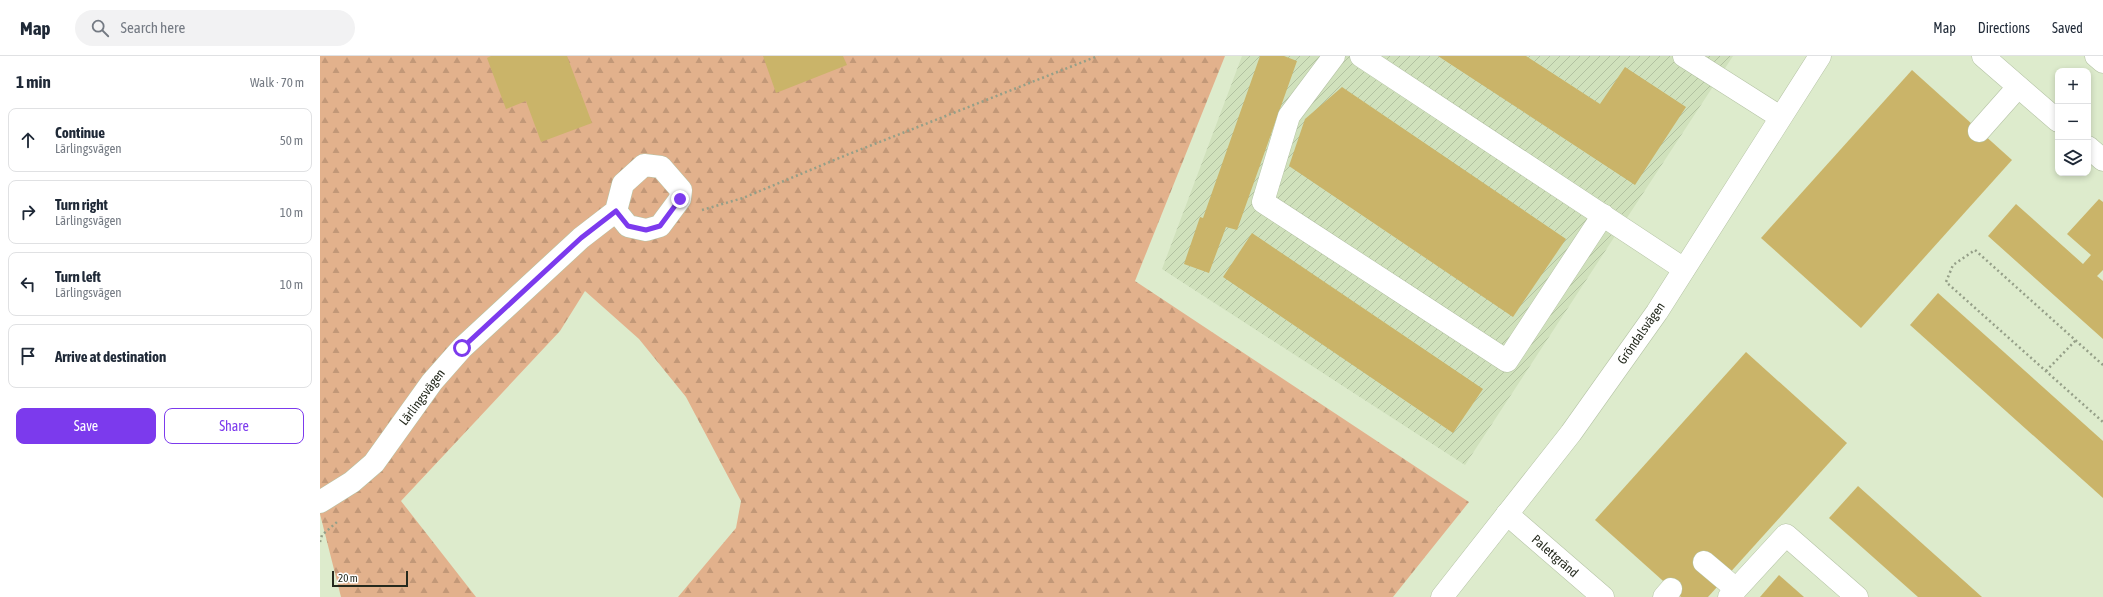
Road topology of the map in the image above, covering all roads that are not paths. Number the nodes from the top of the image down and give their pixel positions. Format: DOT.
graph roads {
  1 [pos="1334,56"];
  2 [pos="1361,56"];
  3 [pos="1684,56"];
  4 [pos="1820,56"];
  5 [pos="1984,56"];
  6 [pos="2096,56"];
  7 [pos="2103,62"];
  8 [pos="2018,87"];
  9 [pos="1780,117"];
  10 [pos="2055,118"];
  11 [pos="1979,131"];
  12 [pos="2091,150"];
  13 [pos="2103,160"];
  14 [pos="616,211"];
  15 [pos="1603,215"];
  16 [pos="1684,269"];
  17 [pos="320,502"];
  18 [pos="1507,514"];
  19 [pos="1704,562"];
  20 [pos="1733,593"];
  21 [pos="1442,597"];
  22 [pos="1603,597"];
  23 [pos="1858,597"];
  1 -- 15 [label="street"];
  2 -- 15 [label="street"];
  3 -- 9 [label="street"];
  4 -- 9 [label="street, Gröndalsvägen"];
  5 -- 8 [label="street"];
  6 -- 7 [label="street"];
  8 -- 10 [label="street"];
  8 -- 11 [label="street"];
  9 -- 16 [label="street, Gröndalsvägen"];
  12 -- 13 [label="street"];
  14 -- 17 [label="street, Lärlingsvägen"];
  15 -- 16 [label="street"];
  16 -- 18 [label="street, Gröndalsvägen"];
  18 -- 21 [label="street, Gröndalsvägen"];
  18 -- 22 [label="street, Palettgränd"];
  19 -- 20 [label="street"];
  20 -- 23 [label="street"];
}
